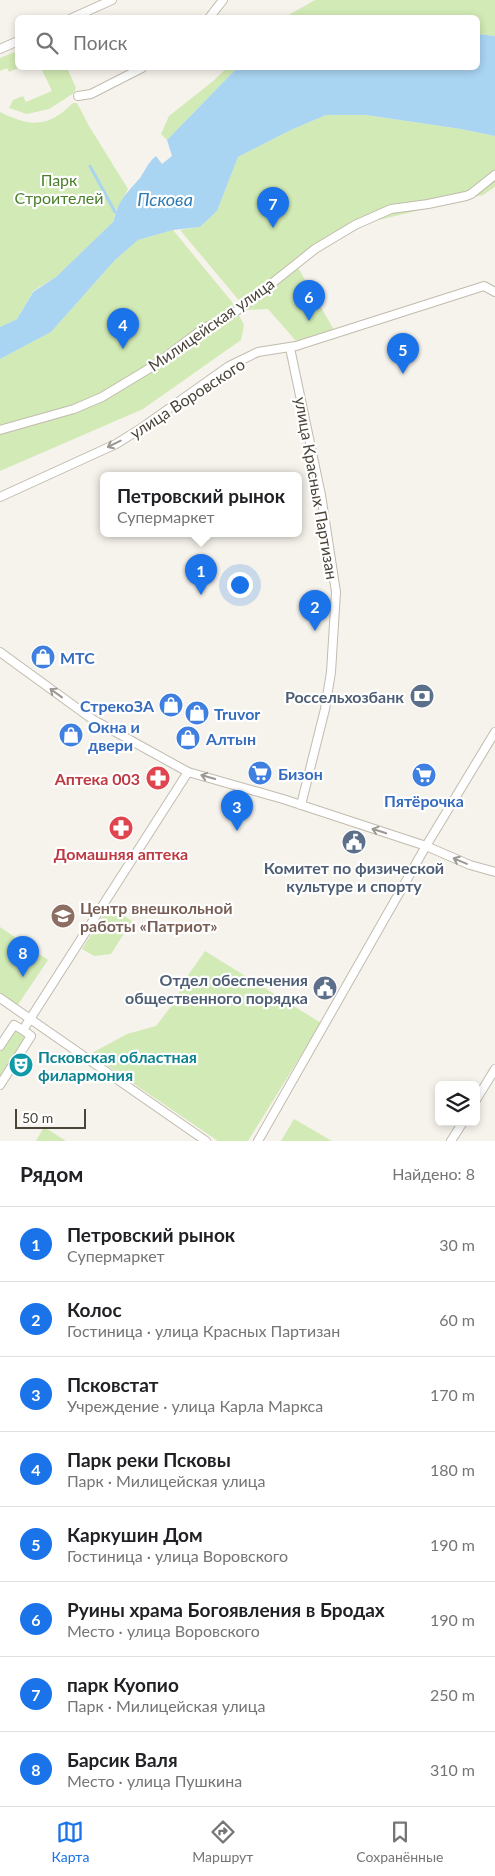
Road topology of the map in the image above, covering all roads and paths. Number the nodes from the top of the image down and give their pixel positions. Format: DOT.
graph roads {
  1 [pos="112,0"];
  2 [pos="223,0"];
  3 [pos="79,15"];
  4 [pos="211,15"];
  5 [pos="15,42"];
  6 [pos="0,49"];
  7 [pos="138,70"];
  8 [pos="78,96"];
  9 [pos="495,175"];
  10 [pos="495,292"];
  11 [pos="290,348"];
  12 [pos="0,430"];
  13 [pos="0,497"];
  14 [pos="0,652"];
  15 [pos="495,732"];
  16 [pos="188,772"];
  17 [pos="301,805"];
  18 [pos="426,846"];
  19 [pos="495,872"];
  20 [pos="0,998"];
  21 [pos="30,1019"];
  22 [pos="23,1030"];
  23 [pos="0,1046"];
  24 [pos="495,1069"];
  25 [pos="0,1085"];
  26 [pos="480,1093"];
  27 [pos="460,1126"];
  28 [pos="206,1141"];
  29 [pos="258,1141"];
  30 [pos="451,1141"];
  1 -- 3 [label="street"];
  2 -- 4 [label="street"];
  5 -- 6 [label="street"];
  7 -- 8 [label="street"];
  9 -- 12 [label="street, Милицейская улица"];
  10 -- 11 [label="street, улица Воровского"];
  11 -- 13 [label="street, улица Воровского, one-way"];
  11 -- 17 [label="street, улица Красных Партизан"];
  16 -- 14 [label="street, one-way"];
  15 -- 18 [label="street"];
  17 -- 16 [label="street, one-way"];
  16 -- 21 [label="street"];
  18 -- 17 [label="street, one-way"];
  19 -- 18 [label="street, one-way"];
  18 -- 29 [label="street"];
  20 -- 21 [label="street"];
  21 -- 22 [label="street"];
  21 -- 28 [label="street"];
  22 -- 23 [label="street"];
  22 -- 25 [label="street"];
  24 -- 26 [label="street"];
  27 -- 30 [label="street"];
}
